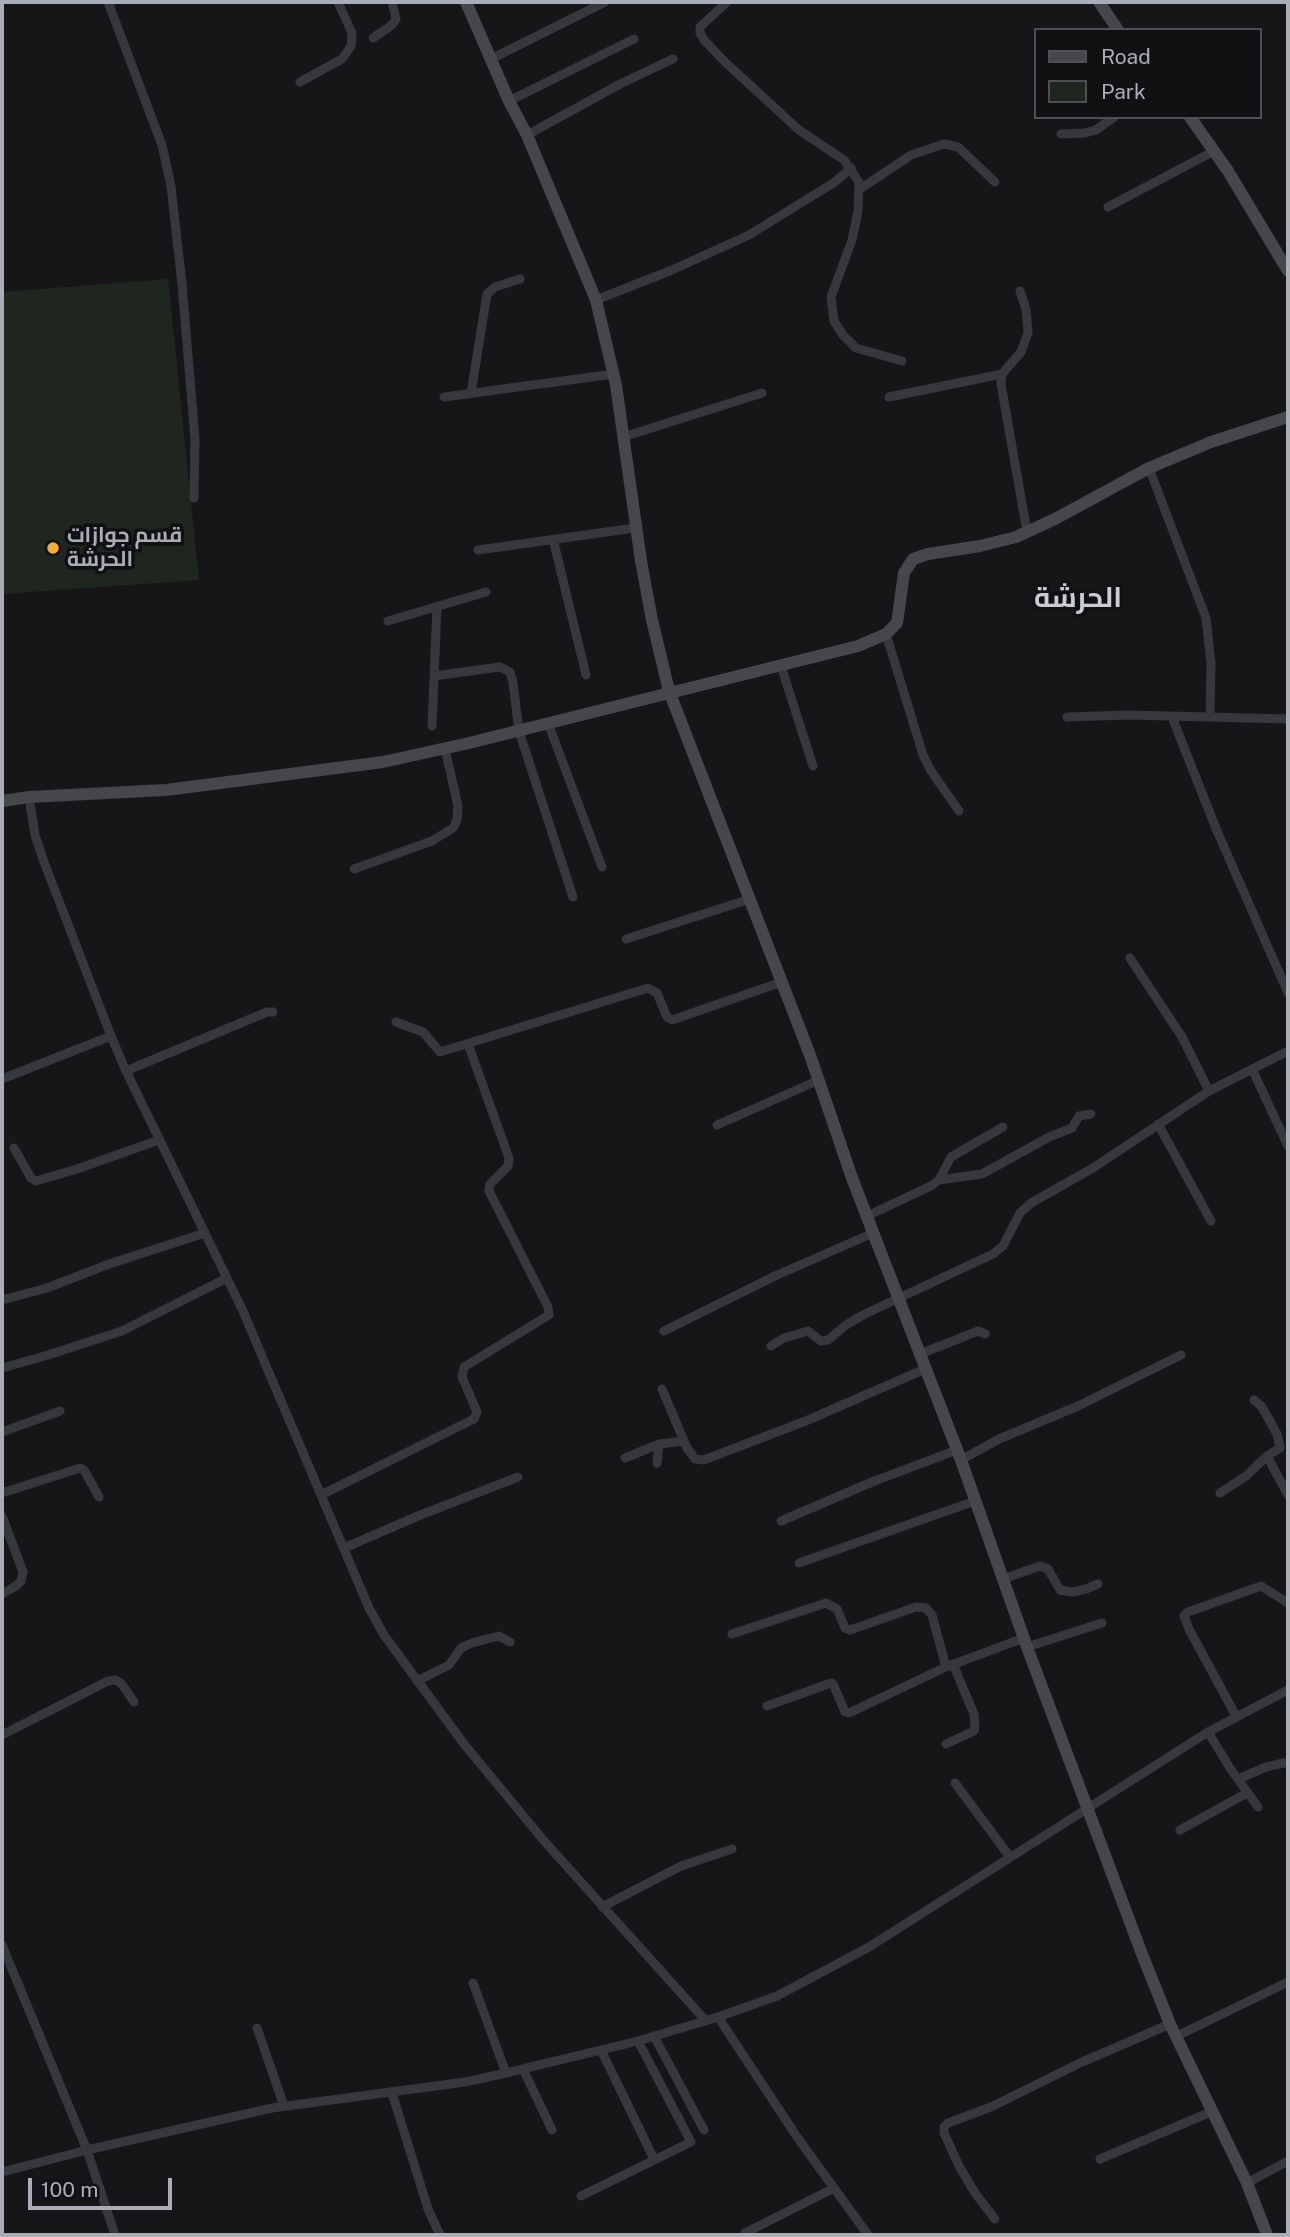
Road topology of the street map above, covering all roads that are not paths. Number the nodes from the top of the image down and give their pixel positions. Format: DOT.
graph roads {
  1 [pos="108,2"];
  2 [pos="338,2"];
  3 [pos="392,2"];
  4 [pos="466,2"];
  5 [pos="605,2"];
  6 [pos="727,2"];
  7 [pos="1098,2"];
  8 [pos="1117,28"];
  9 [pos="373,37"];
  10 [pos="634,39"];
  11 [pos="491,59"];
  12 [pos="673,59"];
  13 [pos="300,82"];
  14 [pos="509,101"];
  15 [pos="1111,119"];
  16 [pos="1191,119"];
  17 [pos="1061,134"];
  18 [pos="527,135"];
  19 [pos="1214,151"];
  20 [pos="851,168"];
  21 [pos="995,182"];
  22 [pos="860,189"];
  23 [pos="1108,207"];
  24 [pos="1288,271"];
  25 [pos="520,279"];
  26 [pos="1020,291"];
  27 [pos="596,300"];
  28 [pos="902,361"];
  29 [pos="614,374"];
  30 [pos="1002,374"];
  31 [pos="471,393"];
  32 [pos="762,393"];
  33 [pos="444,397"];
  34 [pos="889,397"];
  35 [pos="1288,417"];
  36 [pos="623,437"];
  37 [pos="1149,468"];
  38 [pos="194,498"];
  39 [pos="635,528"];
  40 [pos="1027,532"];
  41 [pos="553,540"];
  42 [pos="478,550"];
  43 [pos="486,592"];
  44 [pos="437,607"];
  45 [pos="388,621"];
  46 [pos="886,634"];
  47 [pos="781,666"];
  48 [pos="586,675"];
  49 [pos="434,676"];
  50 [pos="669,691"];
  51 [pos="1067,716"];
  52 [pos="1172,717"];
  53 [pos="1210,717"];
  54 [pos="1288,719"];
  55 [pos="548,723"];
  56 [pos="432,726"];
  57 [pos="519,731"];
  58 [pos="444,749"];
  59 [pos="813,766"];
  60 [pos="29,797"];
  61 [pos="2,801"];
  62 [pos="958,811"];
  63 [pos="602,867"];
  64 [pos="354,869"];
  65 [pos="573,897"];
  66 [pos="750,899"];
  67 [pos="626,939"];
  68 [pos="1130,958"];
  69 [pos="782,982"];
  70 [pos="1288,993"];
  71 [pos="273,1012"];
  72 [pos="396,1022"];
  73 [pos="111,1036"];
  74 [pos="468,1044"];
  75 [pos="1288,1051"];
  76 [pos="1252,1069"];
  77 [pos="126,1071"];
  78 [pos="2,1079"];
  79 [pos="819,1080"];
  80 [pos="1209,1091"];
  81 [pos="1091,1114"];
  82 [pos="1158,1124"];
  83 [pos="717,1125"];
  84 [pos="1003,1127"];
  85 [pos="159,1140"];
  86 [pos="1288,1146"];
  87 [pos="14,1148"];
  88 [pos="939,1180"];
  89 [pos="867,1216"];
  90 [pos="1211,1222"];
  91 [pos="205,1233"];
  92 [pos="873,1233"];
  93 [pos="227,1278"];
  94 [pos="897,1298"];
  95 [pos="2,1300"];
  96 [pos="664,1331"];
  97 [pos="985,1334"];
  98 [pos="771,1346"];
  99 [pos="920,1354"];
  100 [pos="1181,1355"];
  101 [pos="2,1368"];
  102 [pos="925,1369"];
  103 [pos="662,1390"];
  104 [pos="1254,1401"];
  105 [pos="60,1411"];
  106 [pos="2,1432"];
  107 [pos="684,1440"];
  108 [pos="659,1444"];
  109 [pos="959,1455"];
  110 [pos="1267,1457"];
  111 [pos="625,1458"];
  112 [pos="657,1463"];
  113 [pos="518,1477"];
  114 [pos="2,1493"];
  115 [pos="1220,1493"];
  116 [pos="1288,1495"];
  117 [pos="321,1496"];
  118 [pos="99,1497"];
  119 [pos="975,1501"];
  120 [pos="2,1516"];
  121 [pos="781,1521"];
  122 [pos="344,1548"];
  123 [pos="799,1563"];
  124 [pos="1003,1578"];
  125 [pos="1098,1584"];
  126 [pos="2,1594"];
  127 [pos="1288,1603"];
  128 [pos="1102,1623"];
  129 [pos="732,1634"];
  130 [pos="510,1642"];
  131 [pos="1026,1642"];
  132 [pos="949,1666"];
  133 [pos="417,1681"];
  134 [pos="1288,1690"];
  135 [pos="134,1702"];
  136 [pos="767,1706"];
  137 [pos="1236,1716"];
  138 [pos="1208,1731"];
  139 [pos="2,1735"];
  140 [pos="946,1744"];
  141 [pos="1288,1762"];
  142 [pos="1238,1779"];
  143 [pos="954,1783"];
  144 [pos="1247,1793"];
  145 [pos="1087,1807"];
  146 [pos="1258,1807"];
  147 [pos="1180,1830"];
  148 [pos="732,1849"];
  149 [pos="1010,1857"];
  150 [pos="602,1907"];
  151 [pos="2,1945"];
  152 [pos="1288,1982"];
  153 [pos="473,1983"];
  154 [pos="718,2017"];
  155 [pos="706,2021"];
  156 [pos="1170,2024"];
  157 [pos="257,2028"];
  158 [pos="654,2036"];
  159 [pos="1177,2036"];
  160 [pos="638,2041"];
  161 [pos="601,2050"];
  162 [pos="523,2069"];
  163 [pos="506,2073"];
  164 [pos="391,2093"];
  165 [pos="284,2106"];
  166 [pos="1213,2111"];
  167 [pos="552,2130"];
  168 [pos="704,2130"];
  169 [pos="87,2150"];
  170 [pos="654,2159"];
  171 [pos="1100,2159"];
  172 [pos="1288,2161"];
  173 [pos="2,2172"];
  174 [pos="1247,2183"];
  175 [pos="834,2188"];
  176 [pos="581,2196"];
  177 [pos="995,2219"];
  178 [pos="745,2233"];
  179 [pos="115,2235"];
  180 [pos="440,2235"];
  181 [pos="868,2235"];
  182 [pos="1267,2235"];
  1 -- 38 [label="street"];
  2 -- 13 [label="street"];
  3 -- 9 [label="street"];
  4 -- 11 [label="street"];
  5 -- 11 [label="street"];
  6 -- 20 [label="street"];
  7 -- 8 [label="street"];
  10 -- 14 [label="street"];
  11 -- 14 [label="street"];
  12 -- 18 [label="street"];
  14 -- 18 [label="street"];
  15 -- 17 [label="street"];
  16 -- 19 [label="street"];
  18 -- 27 [label="street"];
  19 -- 23 [label="street"];
  19 -- 24 [label="street"];
  20 -- 22 [label="street"];
  20 -- 27 [label="street"];
  21 -- 22 [label="street"];
  22 -- 28 [label="street"];
  25 -- 31 [label="street"];
  26 -- 30 [label="street"];
  27 -- 29 [label="street"];
  29 -- 31 [label="street"];
  29 -- 36 [label="street"];
  30 -- 34 [label="street"];
  30 -- 40 [label="street"];
  31 -- 33 [label="street"];
  32 -- 36 [label="street"];
  35 -- 37 [label="street"];
  36 -- 39 [label="street"];
  37 -- 40 [label="street"];
  37 -- 53 [label="street"];
  39 -- 41 [label="street"];
  39 -- 50 [label="street"];
  40 -- 46 [label="street"];
  41 -- 42 [label="street"];
  41 -- 48 [label="street"];
  43 -- 44 [label="street"];
  44 -- 45 [label="street"];
  44 -- 49 [label="street"];
  46 -- 47 [label="street"];
  46 -- 62 [label="street"];
  47 -- 50 [label="street"];
  47 -- 59 [label="street"];
  49 -- 56 [label="street"];
  49 -- 57 [label="street"];
  50 -- 55 [label="street"];
  50 -- 66 [label="street"];
  51 -- 52 [label="street"];
  52 -- 53 [label="street"];
  52 -- 70 [label="street"];
  53 -- 54 [label="street"];
  55 -- 57 [label="street"];
  55 -- 63 [label="street"];
  57 -- 58 [label="street"];
  57 -- 65 [label="street"];
  58 -- 60 [label="street"];
  58 -- 64 [label="street"];
  60 -- 61 [label="street"];
  60 -- 73 [label="street"];
  66 -- 67 [label="street"];
  66 -- 69 [label="street"];
  68 -- 80 [label="street"];
  69 -- 74 [label="street"];
  69 -- 79 [label="street"];
  71 -- 77 [label="street"];
  72 -- 74 [label="street"];
  73 -- 77 [label="street"];
  73 -- 78 [label="street"];
  74 -- 117 [label="street"];
  75 -- 76 [label="street"];
  76 -- 80 [label="street"];
  76 -- 86 [label="street"];
  77 -- 85 [label="street"];
  79 -- 83 [label="street"];
  79 -- 89 [label="street"];
  80 -- 82 [label="street"];
  81 -- 88 [label="street"];
  82 -- 90 [label="street"];
  82 -- 94 [label="street"];
  84 -- 88 [label="street"];
  85 -- 87 [label="street"];
  85 -- 91 [label="street"];
  88 -- 89 [label="street"];
  89 -- 92 [label="street"];
  91 -- 93 [label="street"];
  91 -- 95 [label="street"];
  92 -- 94 [label="street"];
  92 -- 96 [label="street"];
  93 -- 101 [label="street"];
  93 -- 117 [label="street"];
  94 -- 98 [label="street"];
  94 -- 99 [label="street"];
  97 -- 99 [label="street"];
  99 -- 102 [label="street"];
  100 -- 109 [label="street"];
  102 -- 107 [label="street"];
  102 -- 109 [label="street"];
  103 -- 107 [label="street"];
  104 -- 110 [label="street"];
  105 -- 106 [label="street"];
  107 -- 108 [label="street"];
  108 -- 111 [label="street"];
  108 -- 112 [label="street"];
  109 -- 119 [label="street"];
  109 -- 121 [label="street"];
  110 -- 115 [label="street"];
  110 -- 116 [label="street"];
  113 -- 122 [label="street"];
  114 -- 118 [label="street"];
  117 -- 122 [label="street"];
  119 -- 123 [label="street"];
  119 -- 124 [label="street"];
  120 -- 126 [label="street"];
  122 -- 133 [label="street"];
  124 -- 125 [label="street"];
  124 -- 131 [label="street"];
  127 -- 137 [label="street"];
  128 -- 131 [label="street"];
  129 -- 132 [label="street"];
  130 -- 133 [label="street"];
  131 -- 132 [label="street"];
  131 -- 145 [label="street"];
  132 -- 136 [label="street"];
  132 -- 140 [label="street"];
  133 -- 150 [label="street"];
  134 -- 137 [label="street"];
  135 -- 139 [label="street"];
  137 -- 138 [label="street"];
  138 -- 142 [label="street"];
  138 -- 145 [label="street"];
  141 -- 142 [label="street"];
  142 -- 144 [label="street"];
  143 -- 149 [label="street"];
  144 -- 146 [label="street"];
  144 -- 147 [label="street"];
  145 -- 149 [label="street"];
  145 -- 156 [label="street"];
  148 -- 150 [label="street"];
  149 -- 154 [label="street"];
  150 -- 155 [label="street"];
  151 -- 169 [label="street"];
  152 -- 159 [label="street"];
  153 -- 163 [label="street"];
  154 -- 155 [label="street"];
  154 -- 175 [label="street"];
  155 -- 158 [label="street"];
  156 -- 159 [label="street"];
  156 -- 177 [label="street"];
  157 -- 165 [label="street"];
  158 -- 160 [label="street"];
  158 -- 168 [label="street"];
  159 -- 166 [label="street"];
  160 -- 161 [label="street"];
  160 -- 170 [label="street"];
  161 -- 162 [label="street"];
  161 -- 170 [label="street"];
  162 -- 163 [label="street"];
  162 -- 167 [label="street"];
  163 -- 164 [label="street"];
  164 -- 165 [label="street"];
  164 -- 180 [label="street"];
  165 -- 169 [label="street"];
  166 -- 171 [label="street"];
  166 -- 174 [label="street"];
  169 -- 173 [label="street"];
  169 -- 179 [label="street"];
  170 -- 176 [label="street"];
  172 -- 174 [label="street"];
  174 -- 182 [label="street"];
  175 -- 178 [label="street"];
  175 -- 181 [label="street"];
}
